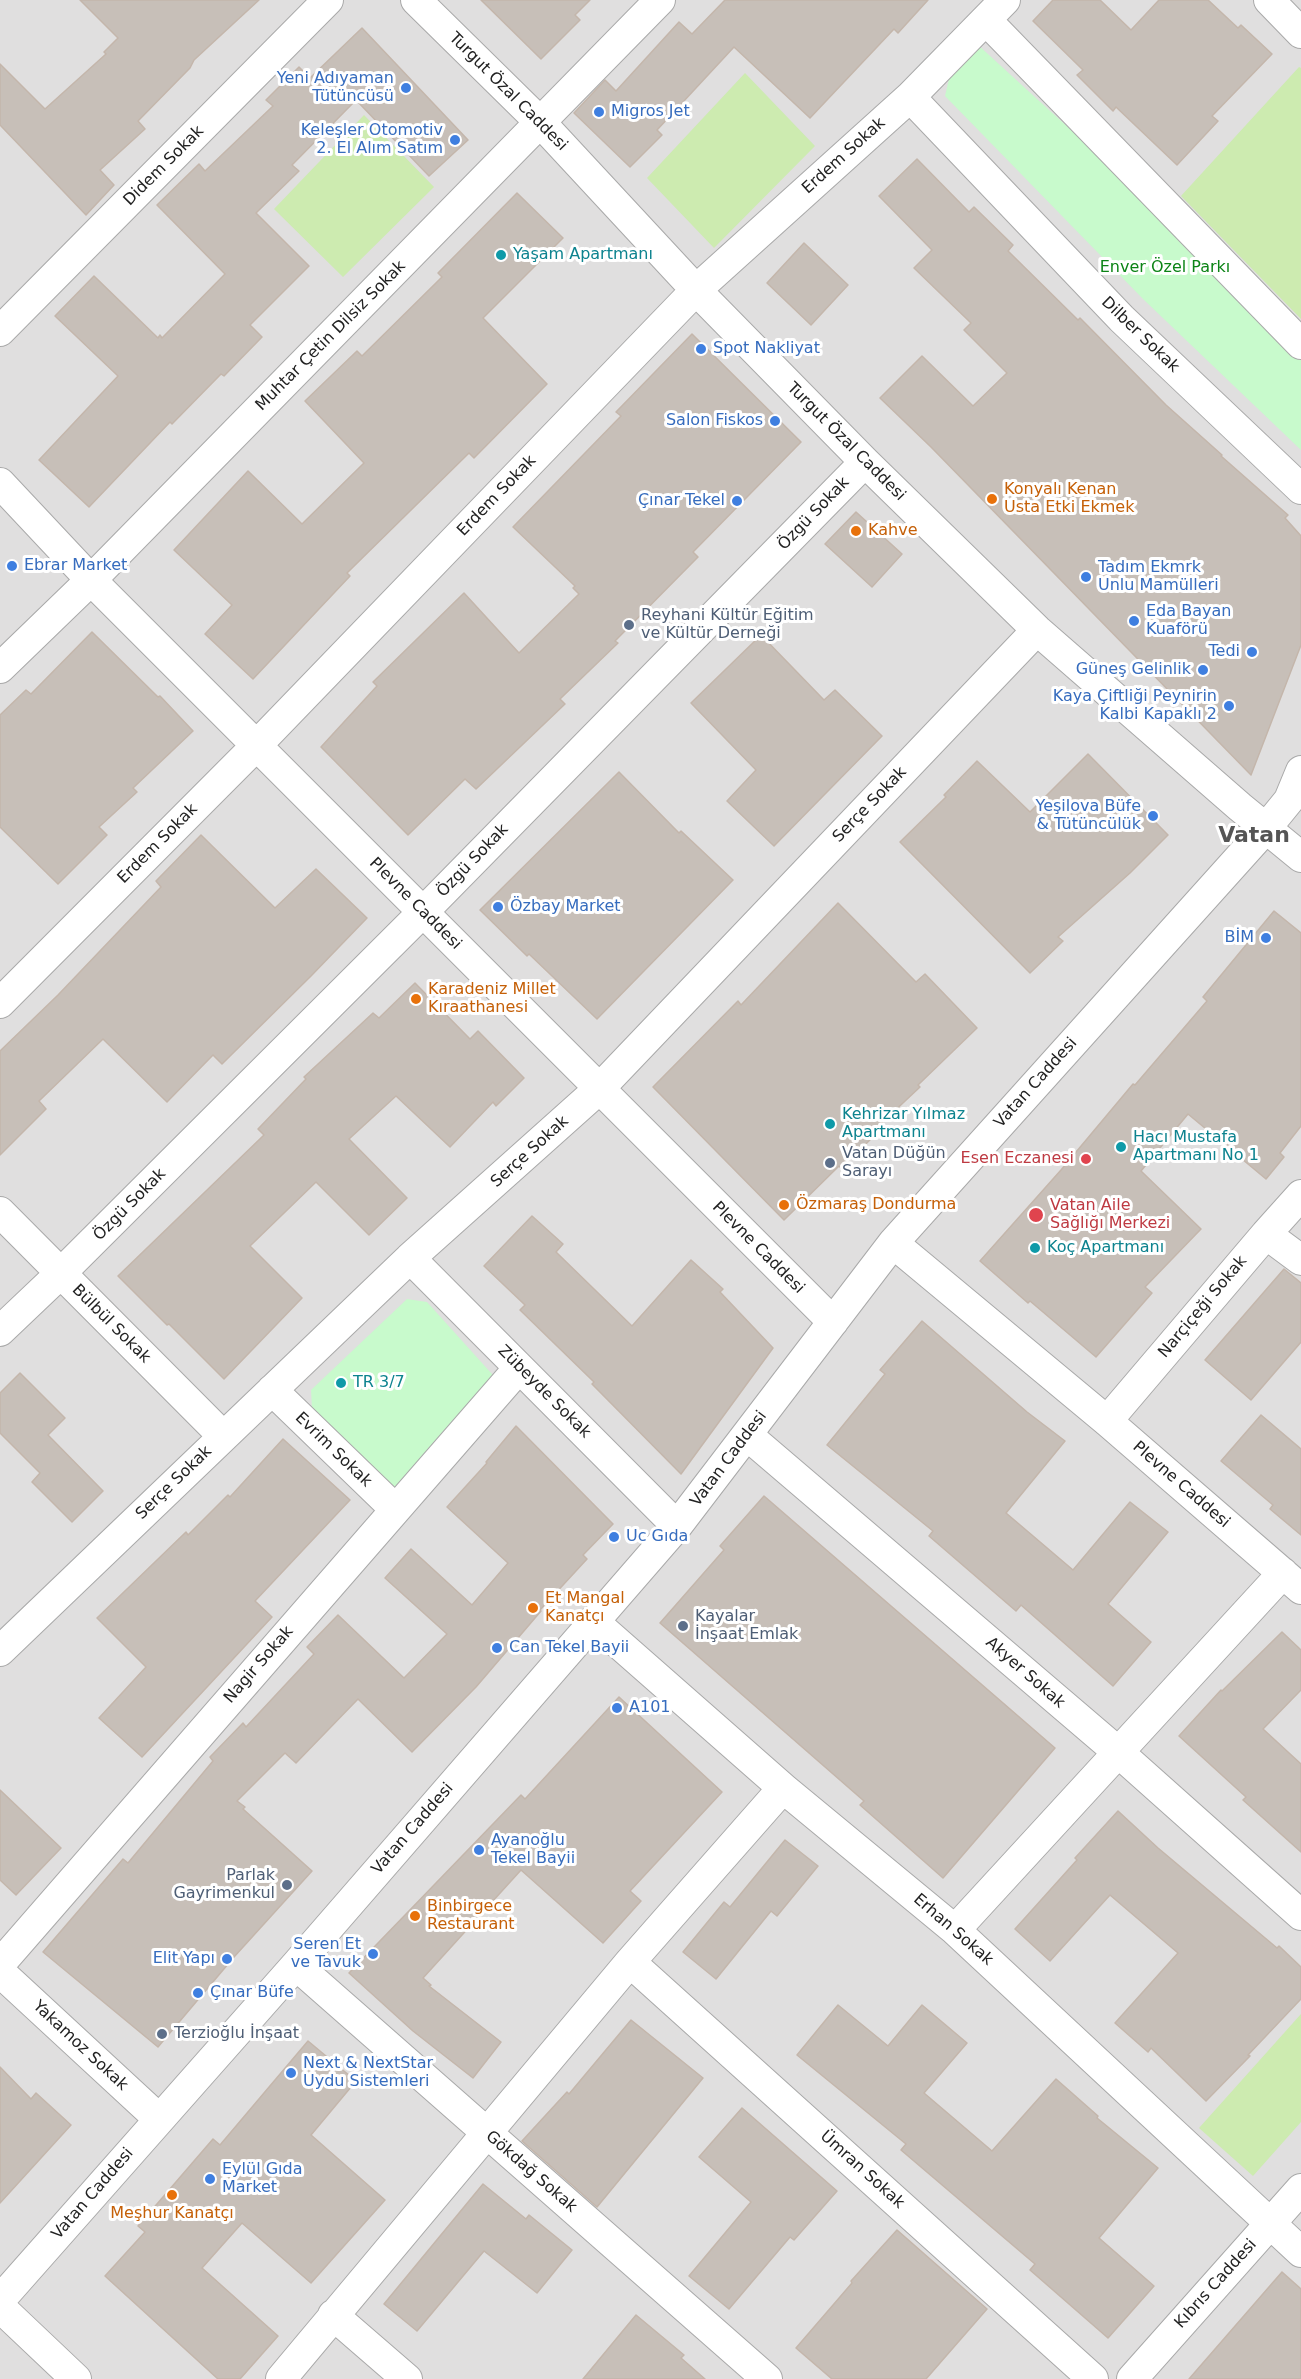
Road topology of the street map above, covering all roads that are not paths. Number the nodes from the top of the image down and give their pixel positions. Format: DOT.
graph roads {
  1 [pos="328,0"];
  2 [pos="416,0"];
  3 [pos="660,0"];
  4 [pos="1269,0"];
  5 [pos="996,10"];
  6 [pos="1301,33"];
  7 [pos="910,97"];
  8 [pos="541,123"];
  9 [pos="696,290"];
  10 [pos="0,331"];
  11 [pos="1301,344"];
  12 [pos="865,462"];
  13 [pos="0,483"];
  14 [pos="1301,489"];
  15 [pos="91,580"];
  16 [pos="1037,630"];
  17 [pos="0,668"];
  18 [pos="256,746"];
  19 [pos="1301,771"];
  20 [pos="1267,827"];
  21 [pos="1301,857"];
  22 [pos="423,912"];
  23 [pos="0,1003"];
  24 [pos="599,1089"];
  25 [pos="1301,1195"];
  26 [pos="0,1212"];
  27 [pos="1266,1233"];
  28 [pos="893,1244"];
  29 [pos="410,1258"];
  30 [pos="1301,1260"];
  31 [pos="61,1273"];
  32 [pos="833,1322"];
  33 [pos="0,1331"];
  34 [pos="519,1368"];
  35 [pos="272,1390"];
  36 [pos="1107,1421"];
  37 [pos="747,1435"];
  38 [pos="223,1436"];
  39 [pos="395,1509"];
  40 [pos="677,1527"];
  41 [pos="1292,1581"];
  42 [pos="593,1621"];
  43 [pos="0,1651"];
  44 [pos="1118,1752"];
  45 [pos="783,1788"];
  46 [pos="1301,1915"];
  47 [pos="955,1930"];
  48 [pos="630,1962"];
  49 [pos="0,1964"];
  50 [pos="296,1965"];
  51 [pos="0,1972"];
  52 [pos="159,2119"];
  53 [pos="487,2134"];
  54 [pos="1301,2189"];
  55 [pos="1269,2225"];
  56 [pos="1301,2252"];
  57 [pos="0,2300"];
  58 [pos="0,2307"];
  59 [pos="333,2315"];
  60 [pos="76,2379"];
  61 [pos="281,2379"];
  62 [pos="407,2379"];
  63 [pos="766,2379"];
  64 [pos="1094,2379"];
  65 [pos="1132,2379"];
  1 -- 10 [label="street, Didem Sokak"];
  2 -- 8 [label="street, Turgut Özal Caddesi"];
  3 -- 8 [label="street, Muhtar Çetin Dilsiz Sokak"];
  4 -- 6 [label="street"];
  5 -- 7 [label="street, Erdem Sokak"];
  5 -- 11 [label="street"];
  7 -- 9 [label="street, Erdem Sokak"];
  7 -- 14 [label="street, Dilber Sokak"];
  8 -- 9 [label="street, Turgut Özal Caddesi"];
  8 -- 15 [label="street, Muhtar Çetin Dilsiz Sokak"];
  9 -- 12 [label="street, Turgut Özal Caddesi"];
  9 -- 18 [label="street, Erdem Sokak"];
  12 -- 16 [label="street, Turgut Özal Caddesi"];
  12 -- 22 [label="street, Özgü Sokak"];
  13 -- 15 [label="street, Plevne Caddesi"];
  15 -- 17 [label="street, Muhtar Çetin Dilsiz Sokak"];
  15 -- 18 [label="street, Plevne Caddesi"];
  16 -- 20 [label="street, Turgut Özal Caddesi"];
  16 -- 24 [label="street, Serçe Sokak"];
  18 -- 22 [label="street, Plevne Caddesi"];
  18 -- 23 [label="street, Erdem Sokak"];
  19 -- 20 [label="street, Vatan Caddesi"];
  20 -- 21 [label="street, Turgut Özal Caddesi"];
  20 -- 28 [label="street, Vatan Caddesi"];
  22 -- 24 [label="street, Plevne Caddesi"];
  22 -- 31 [label="street, Özgü Sokak"];
  24 -- 29 [label="street, Serçe Sokak"];
  24 -- 32 [label="street, Plevne Caddesi"];
  25 -- 27 [label="street, Narçiçeği Sokak"];
  26 -- 31 [label="street, Bülbül Sokak"];
  27 -- 30 [label="street"];
  27 -- 36 [label="street, Narçiçeği Sokak"];
  28 -- 32 [label="street, Vatan Caddesi"];
  28 -- 36 [label="street, Plevne Caddesi"];
  29 -- 34 [label="street, Zübeyde Sokak"];
  29 -- 35 [label="street, Serçe Sokak"];
  31 -- 33 [label="street, Özgü Sokak"];
  31 -- 38 [label="street, Bülbül Sokak"];
  32 -- 37 [label="street, Vatan Caddesi"];
  34 -- 39 [label="street, Nagir Sokak"];
  34 -- 40 [label="street, Zübeyde Sokak"];
  35 -- 38 [label="street, Serçe Sokak"];
  35 -- 39 [label="street, Evrim Sokak"];
  36 -- 41 [label="street, Plevne Caddesi"];
  37 -- 40 [label="street, Vatan Caddesi"];
  37 -- 44 [label="street, Akyer Sokak"];
  38 -- 43 [label="street, Serçe Sokak"];
  39 -- 49 [label="street, Nagir Sokak"];
  40 -- 42 [label="street, Vatan Caddesi"];
  41 -- 44 [label="street"];
  42 -- 45 [label="street, Erhan Sokak"];
  42 -- 50 [label="street, Vatan Caddesi"];
  44 -- 46 [label="street, Akyer Sokak"];
  44 -- 47 [label="street"];
  45 -- 47 [label="street, Erhan Sokak"];
  45 -- 48 [label="street"];
  47 -- 55 [label="street, Erhan Sokak"];
  48 -- 53 [label="street"];
  48 -- 64 [label="street, Ümran Sokak"];
  50 -- 52 [label="street, Vatan Caddesi"];
  50 -- 53 [label="street, Gökdağ Sokak"];
  51 -- 52 [label="street, Yakamoz Sokak"];
  52 -- 57 [label="street, Vatan Caddesi"];
  53 -- 59 [label="street"];
  53 -- 63 [label="street, Gökdağ Sokak"];
  54 -- 55 [label="street, Kıbrıs Caddesi"];
  55 -- 56 [label="street, Erhan Sokak"];
  55 -- 65 [label="street, Kıbrıs Caddesi"];
  58 -- 60 [label="street"];
  59 -- 61 [label="street"];
  59 -- 62 [label="street"];
}
